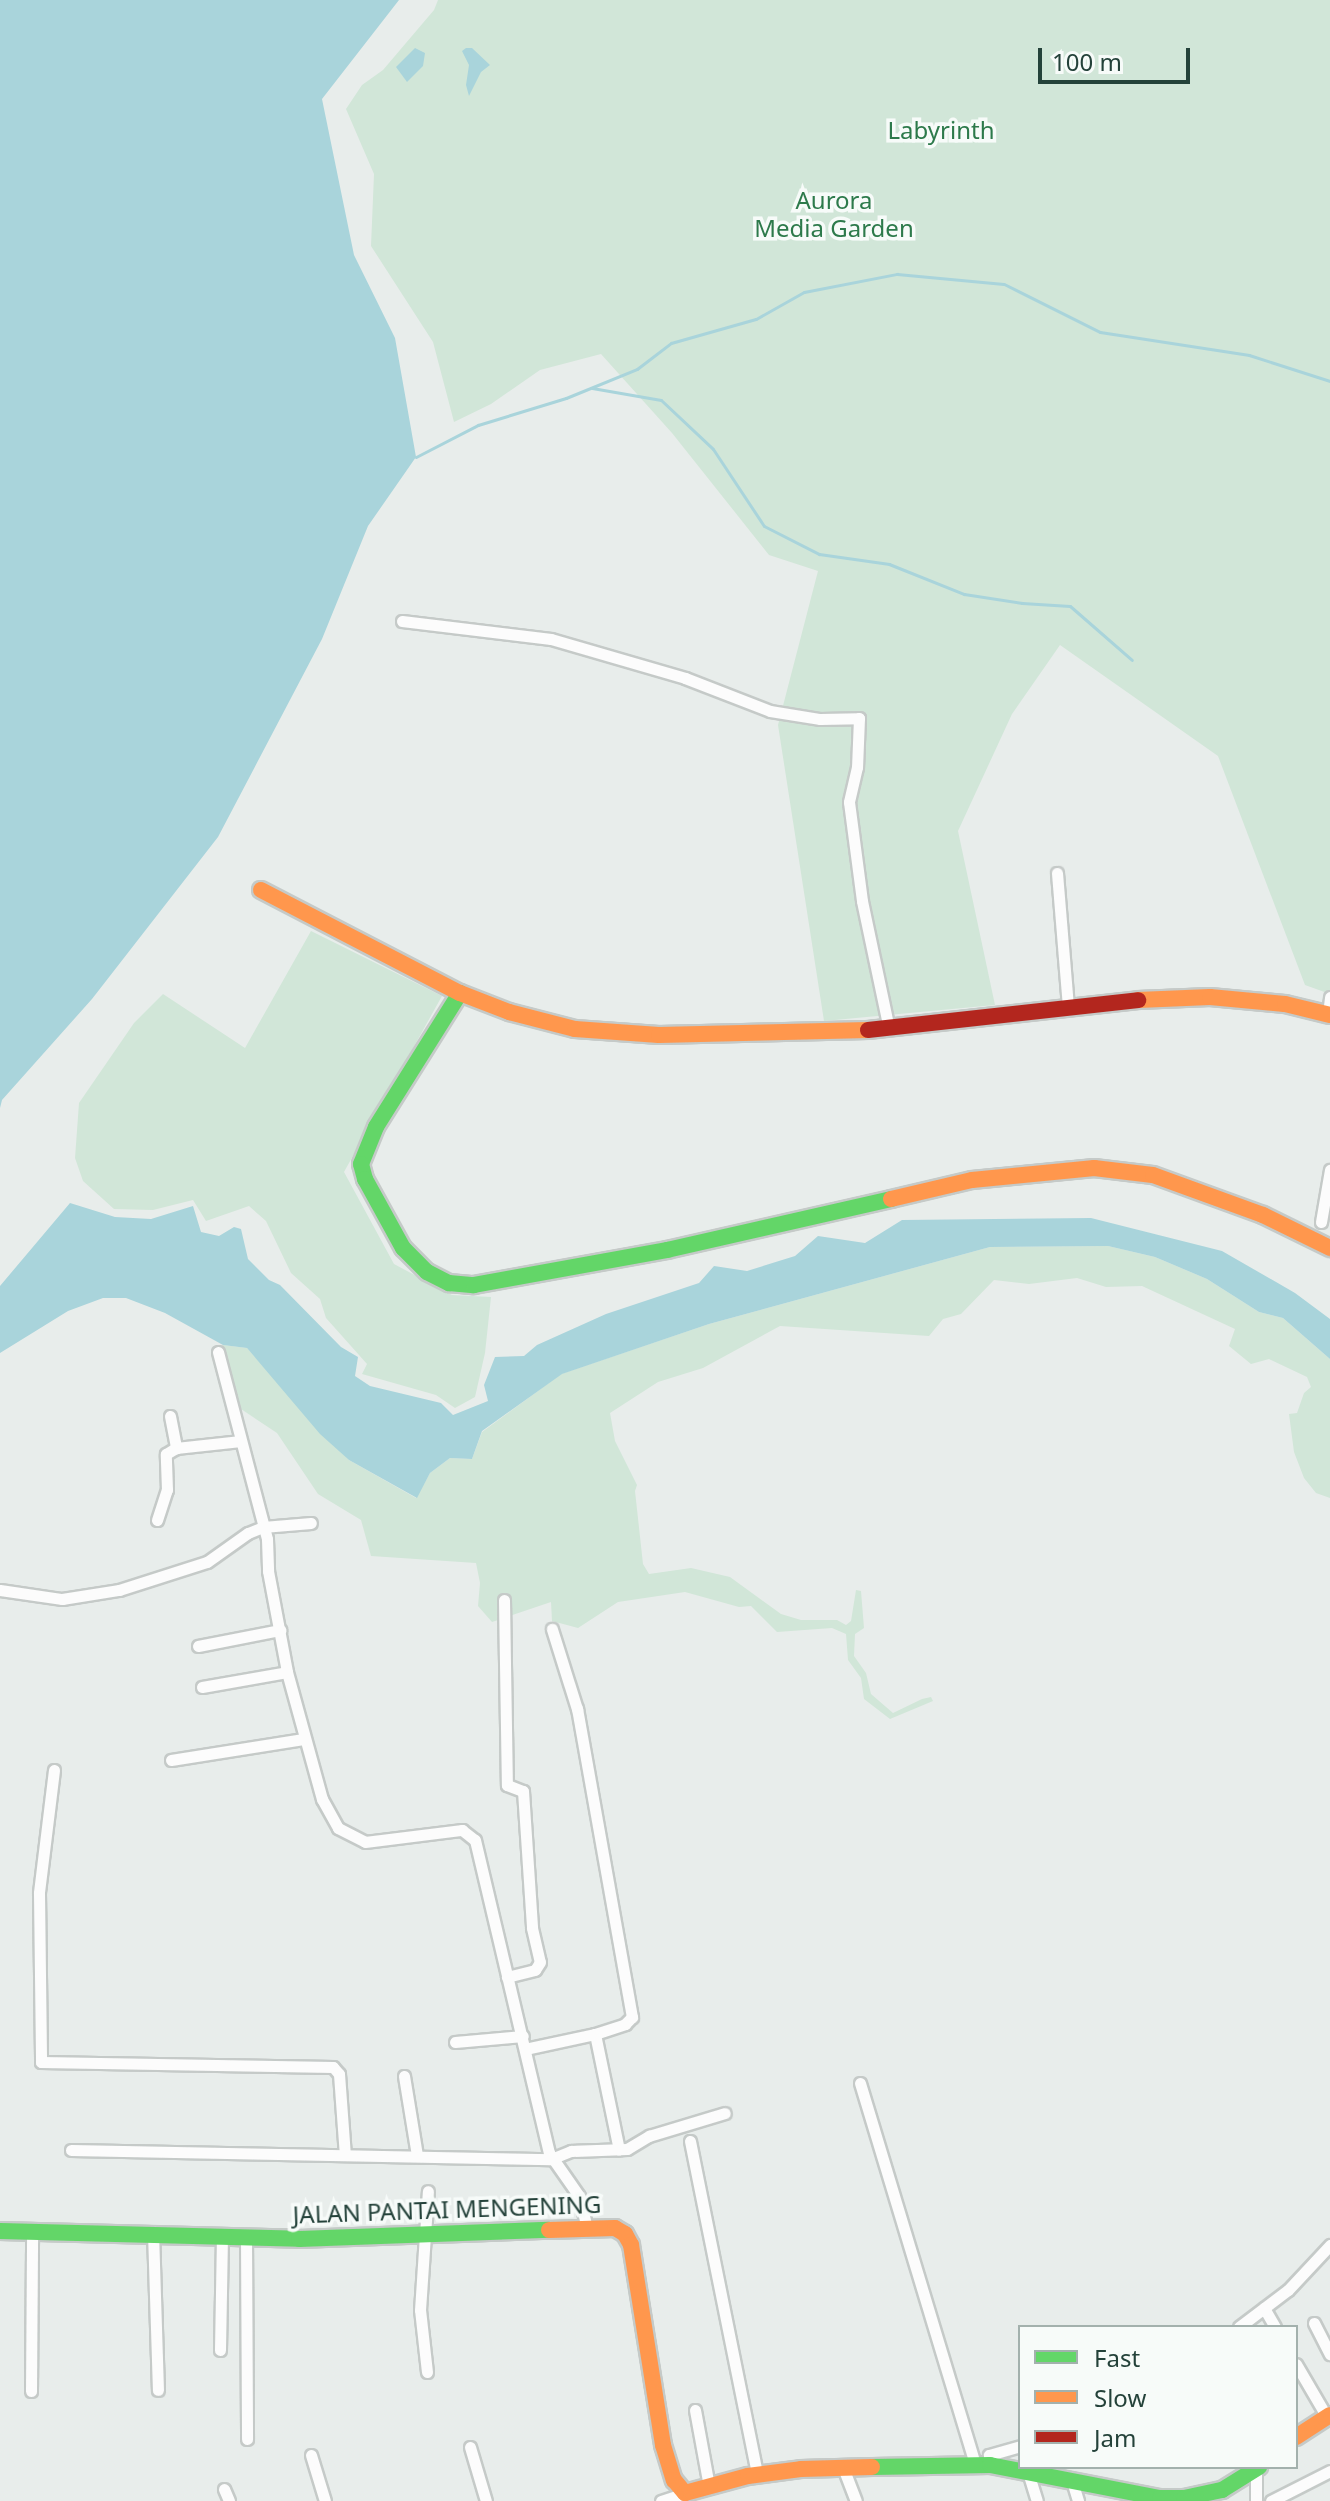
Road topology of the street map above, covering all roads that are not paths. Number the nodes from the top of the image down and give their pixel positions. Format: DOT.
graph roads {
  1 [pos="402,621"];
  2 [pos="1057,873"];
  3 [pos="261,890"];
  4 [pos="460,993"];
  5 [pos="1068,1008"];
  6 [pos="1329,1009"];
  7 [pos="889,1029"];
  8 [pos="1330,1170"];
  9 [pos="1321,1222"];
  10 [pos="1330,1248"];
  11 [pos="218,1352"];
  12 [pos="170,1416"];
  13 [pos="241,1441"];
  14 [pos="176,1448"];
  15 [pos="157,1520"];
  16 [pos="311,1523"];
  17 [pos="263,1527"];
  18 [pos="0,1590"];
  19 [pos="504,1600"];
  20 [pos="552,1629"];
  21 [pos="280,1630"];
  22 [pos="198,1646"];
  23 [pos="287,1672"];
  24 [pos="202,1687"];
  25 [pos="303,1739"];
  26 [pos="171,1760"];
  27 [pos="54,1770"];
  28 [pos="507,1977"];
  29 [pos="595,2034"];
  30 [pos="523,2036"];
  31 [pos="455,2042"];
  32 [pos="525,2049"];
  33 [pos="404,2076"];
  34 [pos="860,2083"];
  35 [pos="725,2113"];
  36 [pos="690,2141"];
  37 [pos="71,2150"];
  38 [pos="619,2150"];
  39 [pos="345,2155"];
  40 [pos="417,2155"];
  41 [pos="550,2156"];
  42 [pos="428,2191"];
  43 [pos="587,2228"];
  44 [pos="0,2231"];
  45 [pos="32,2232"];
  46 [pos="153,2232"];
  47 [pos="222,2237"];
  48 [pos="246,2237"];
  49 [pos="423,2237"];
  50 [pos="1330,2245"];
  51 [pos="1264,2308"];
  52 [pos="1314,2323"];
  53 [pos="1243,2325"];
  54 [pos="1274,2325"];
  55 [pos="220,2350"];
  56 [pos="1330,2354"];
  57 [pos="1298,2367"];
  58 [pos="427,2372"];
  59 [pos="158,2390"];
  60 [pos="31,2391"];
  61 [pos="695,2410"];
  62 [pos="1328,2416"];
  63 [pos="1298,2433"];
  64 [pos="247,2439"];
  65 [pos="470,2447"];
  66 [pos="1018,2447"];
  67 [pos="311,2455"];
  68 [pos="982,2465"];
  69 [pos="1256,2469"];
  70 [pos="1258,2469"];
  71 [pos="844,2470"];
  72 [pos="1330,2471"];
  73 [pos="1028,2472"];
  74 [pos="757,2474"];
  75 [pos="1072,2481"];
  76 [pos="709,2486"];
  77 [pos="685,2493"];
  78 [pos="325,2501"];
  79 [pos="486,2501"];
  80 [pos="661,2501"];
  81 [pos="856,2501"];
  82 [pos="1037,2501"];
  83 [pos="1078,2501"];
  84 [pos="1256,2501"];
  85 [pos="1271,2501"];
  1 -- 7 [label="street"];
  2 -- 5 [label="street"];
  3 -- 4 [label="street"];
  4 -- 7 [label="street"];
  4 -- 10 [label="street"];
  5 -- 6 [label="street"];
  5 -- 7 [label="street"];
  8 -- 9 [label="street"];
  11 -- 13 [label="street"];
  12 -- 14 [label="street"];
  13 -- 14 [label="street"];
  13 -- 17 [label="street"];
  14 -- 15 [label="street"];
  16 -- 17 [label="street"];
  17 -- 18 [label="street"];
  17 -- 21 [label="street"];
  19 -- 28 [label="street"];
  20 -- 29 [label="street"];
  21 -- 22 [label="street"];
  21 -- 23 [label="street"];
  23 -- 24 [label="street"];
  23 -- 25 [label="street"];
  25 -- 26 [label="street"];
  25 -- 28 [label="street"];
  27 -- 39 [label="street"];
  28 -- 30 [label="street"];
  29 -- 32 [label="street"];
  29 -- 38 [label="street"];
  30 -- 31 [label="street"];
  30 -- 32 [label="street"];
  32 -- 41 [label="street"];
  33 -- 40 [label="street"];
  34 -- 68 [label="street"];
  35 -- 38 [label="street"];
  36 -- 74 [label="street"];
  37 -- 39 [label="street"];
  38 -- 41 [label="street"];
  39 -- 40 [label="street"];
  40 -- 41 [label="street"];
  41 -- 43 [label="street"];
  42 -- 49 [label="street"];
  43 -- 49 [label="street, JALAN PANTAI MENGENING"];
  43 -- 77 [label="street, JALAN PANTAI MENGENING"];
  44 -- 45 [label="street, JALAN PANTAI MENGENING"];
  45 -- 46 [label="street, JALAN PANTAI MENGENING"];
  45 -- 60 [label="street"];
  46 -- 47 [label="street, JALAN PANTAI MENGENING"];
  46 -- 59 [label="street"];
  47 -- 48 [label="street, JALAN PANTAI MENGENING"];
  47 -- 55 [label="street"];
  48 -- 49 [label="street, JALAN PANTAI MENGENING"];
  48 -- 64 [label="street"];
  49 -- 58 [label="street"];
  50 -- 51 [label="street"];
  51 -- 53 [label="street"];
  51 -- 54 [label="street"];
  52 -- 56 [label="street"];
  57 -- 62 [label="street"];
  61 -- 76 [label="street"];
  62 -- 63 [label="street"];
  65 -- 79 [label="street"];
  66 -- 68 [label="street"];
  67 -- 78 [label="street"];
  68 -- 71 [label="street"];
  68 -- 73 [label="street"];
  69 -- 75 [label="street"];
  70 -- 84 [label="street"];
  71 -- 74 [label="street"];
  71 -- 81 [label="street"];
  72 -- 85 [label="street"];
  73 -- 75 [label="street"];
  73 -- 82 [label="street"];
  74 -- 76 [label="street"];
  75 -- 83 [label="street"];
  76 -- 77 [label="street"];
  77 -- 80 [label="street"];
}
